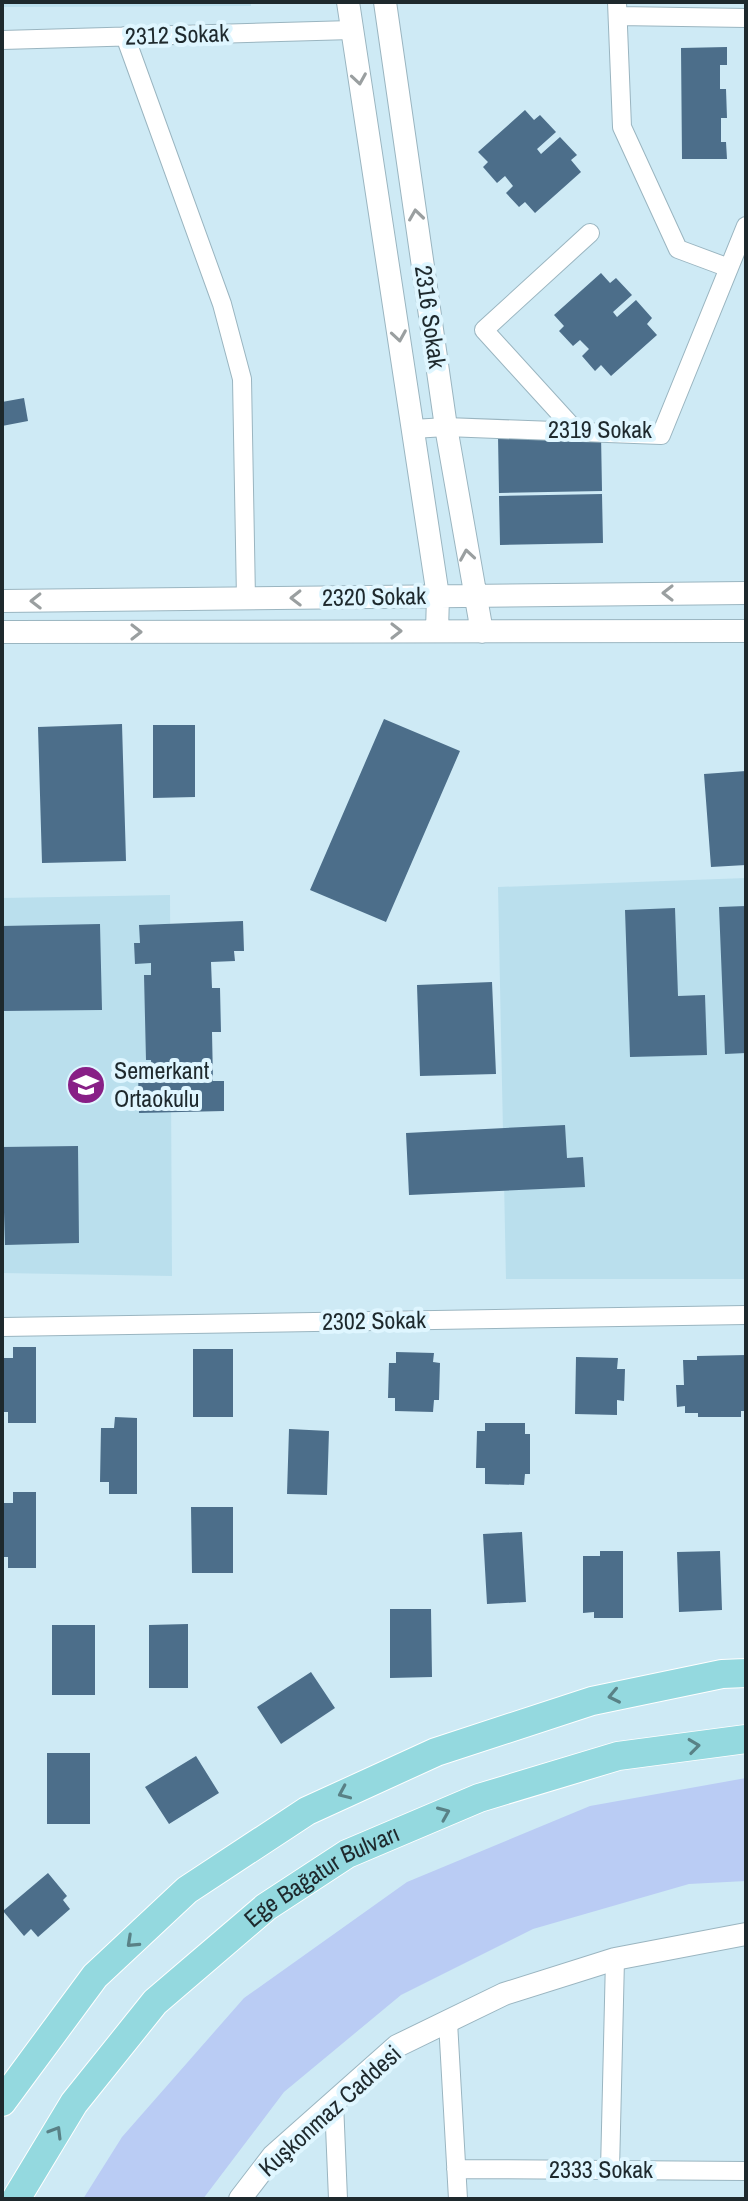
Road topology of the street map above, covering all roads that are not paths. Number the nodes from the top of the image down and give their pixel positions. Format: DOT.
graph roads {
  1 [pos="348,2"];
  2 [pos="385,2"];
  3 [pos="617,9"];
  4 [pos="746,18"];
  5 [pos="352,30"];
  6 [pos="125,36"];
  7 [pos="2,40"];
  8 [pos="746,226"];
  9 [pos="590,233"];
  10 [pos="729,268"];
  11 [pos="446,427"];
  12 [pos="413,429"];
  13 [pos="576,431"];
  14 [pos="746,593"];
  15 [pos="474,595"];
  16 [pos="438,596"];
  17 [pos="246,599"];
  18 [pos="2,600"];
  19 [pos="437,631"];
  20 [pos="746,631"];
  21 [pos="2,632"];
  22 [pos="482,632"];
  23 [pos="746,1315"];
  24 [pos="2,1327"];
  25 [pos="746,1673"];
  26 [pos="746,1739"];
  27 [pos="746,1934"];
  28 [pos="615,1959"];
  29 [pos="448,2022"];
  30 [pos="2,2102"];
  31 [pos="334,2102"];
  32 [pos="456,2169"];
  33 [pos="610,2170"];
  34 [pos="746,2171"];
  35 [pos="16,2199"];
  36 [pos="240,2199"];
  37 [pos="338,2199"];
  38 [pos="458,2199"];
  1 -- 5 [label="street, 2316 Sokak"];
  11 -- 2 [label="street, 2316 Sokak, one-way"];
  3 -- 4 [label="street"];
  3 -- 10 [label="street"];
  5 -- 6 [label="street, 2312 Sokak"];
  5 -- 12 [label="street, 2316 Sokak, one-way"];
  6 -- 7 [label="street, 2312 Sokak"];
  6 -- 17 [label="street"];
  8 -- 10 [label="street, 2319 Sokak"];
  9 -- 13 [label="street"];
  10 -- 13 [label="street, 2319 Sokak"];
  11 -- 12 [label="street, 2319 Sokak"];
  11 -- 13 [label="street, 2319 Sokak"];
  15 -- 11 [label="street, 2316 Sokak, one-way"];
  12 -- 16 [label="street, 2316 Sokak"];
  14 -- 15 [label="street, 2320 Sokak, one-way"];
  15 -- 16 [label="street, 2320 Sokak"];
  15 -- 22 [label="street, 2316 Sokak"];
  16 -- 17 [label="street, 2320 Sokak, one-way"];
  16 -- 19 [label="street, 2316 Sokak"];
  17 -- 18 [label="street, 2320 Sokak, one-way"];
  21 -- 19 [label="street, 2320 Sokak, one-way"];
  19 -- 22 [label="street, 2320 Sokak"];
  20 -- 22 [label="street, 2320 Sokak"];
  23 -- 24 [label="street, 2302 Sokak"];
  25 -- 30 [label="main road, one-way"];
  35 -- 26 [label="main road, Ege Bağatur Bulvarı, one-way"];
  27 -- 28 [label="street, Kuşkonmaz Caddesi"];
  28 -- 29 [label="street, Kuşkonmaz Caddesi"];
  28 -- 33 [label="street"];
  29 -- 31 [label="street, Kuşkonmaz Caddesi"];
  29 -- 32 [label="street"];
  31 -- 36 [label="street, Kuşkonmaz Caddesi"];
  31 -- 37 [label="street"];
  32 -- 33 [label="street, 2333 Sokak"];
  32 -- 38 [label="street"];
  33 -- 34 [label="street, 2333 Sokak"];
}
